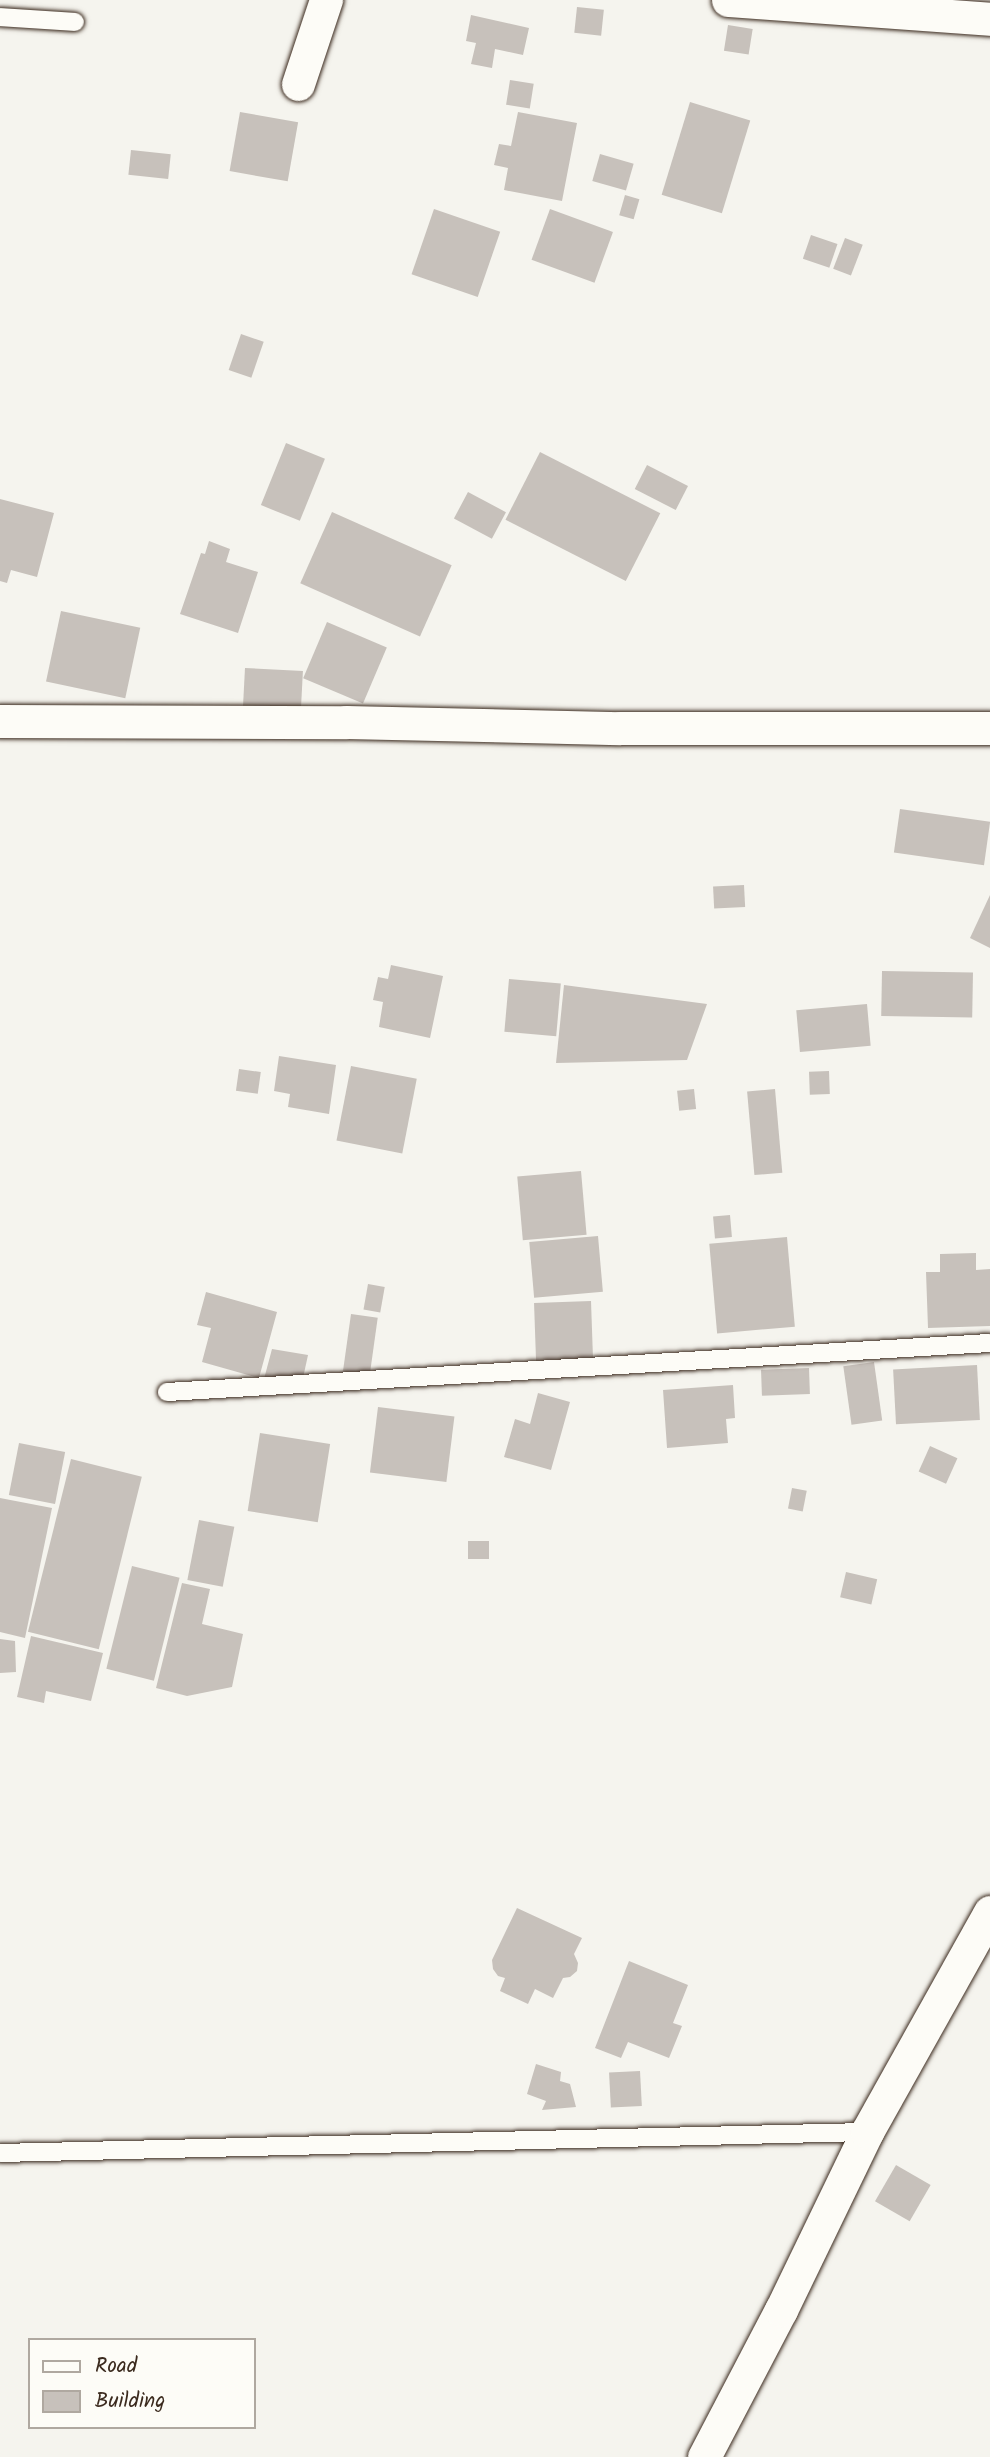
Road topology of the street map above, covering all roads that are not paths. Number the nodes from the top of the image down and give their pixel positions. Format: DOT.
graph roads {
  1 [pos="326,0"];
  2 [pos="728,0"];
  3 [pos="0,17"];
  4 [pos="990,19"];
  5 [pos="75,22"];
  6 [pos="298,84"];
  7 [pos="0,721"];
  8 [pos="990,728"];
  9 [pos="990,1343"];
  10 [pos="167,1392"];
  11 [pos="990,1912"];
  12 [pos="867,2132"];
  13 [pos="0,2153"];
  14 [pos="704,2457"];
  1 -- 6 [label="street"];
  2 -- 4 [label="street"];
  3 -- 5 [label="lane"];
  7 -- 8 [label="street"];
  9 -- 10 [label="lane"];
  11 -- 12 [label="street"];
  12 -- 13 [label="lane"];
  12 -- 14 [label="street"];
}
